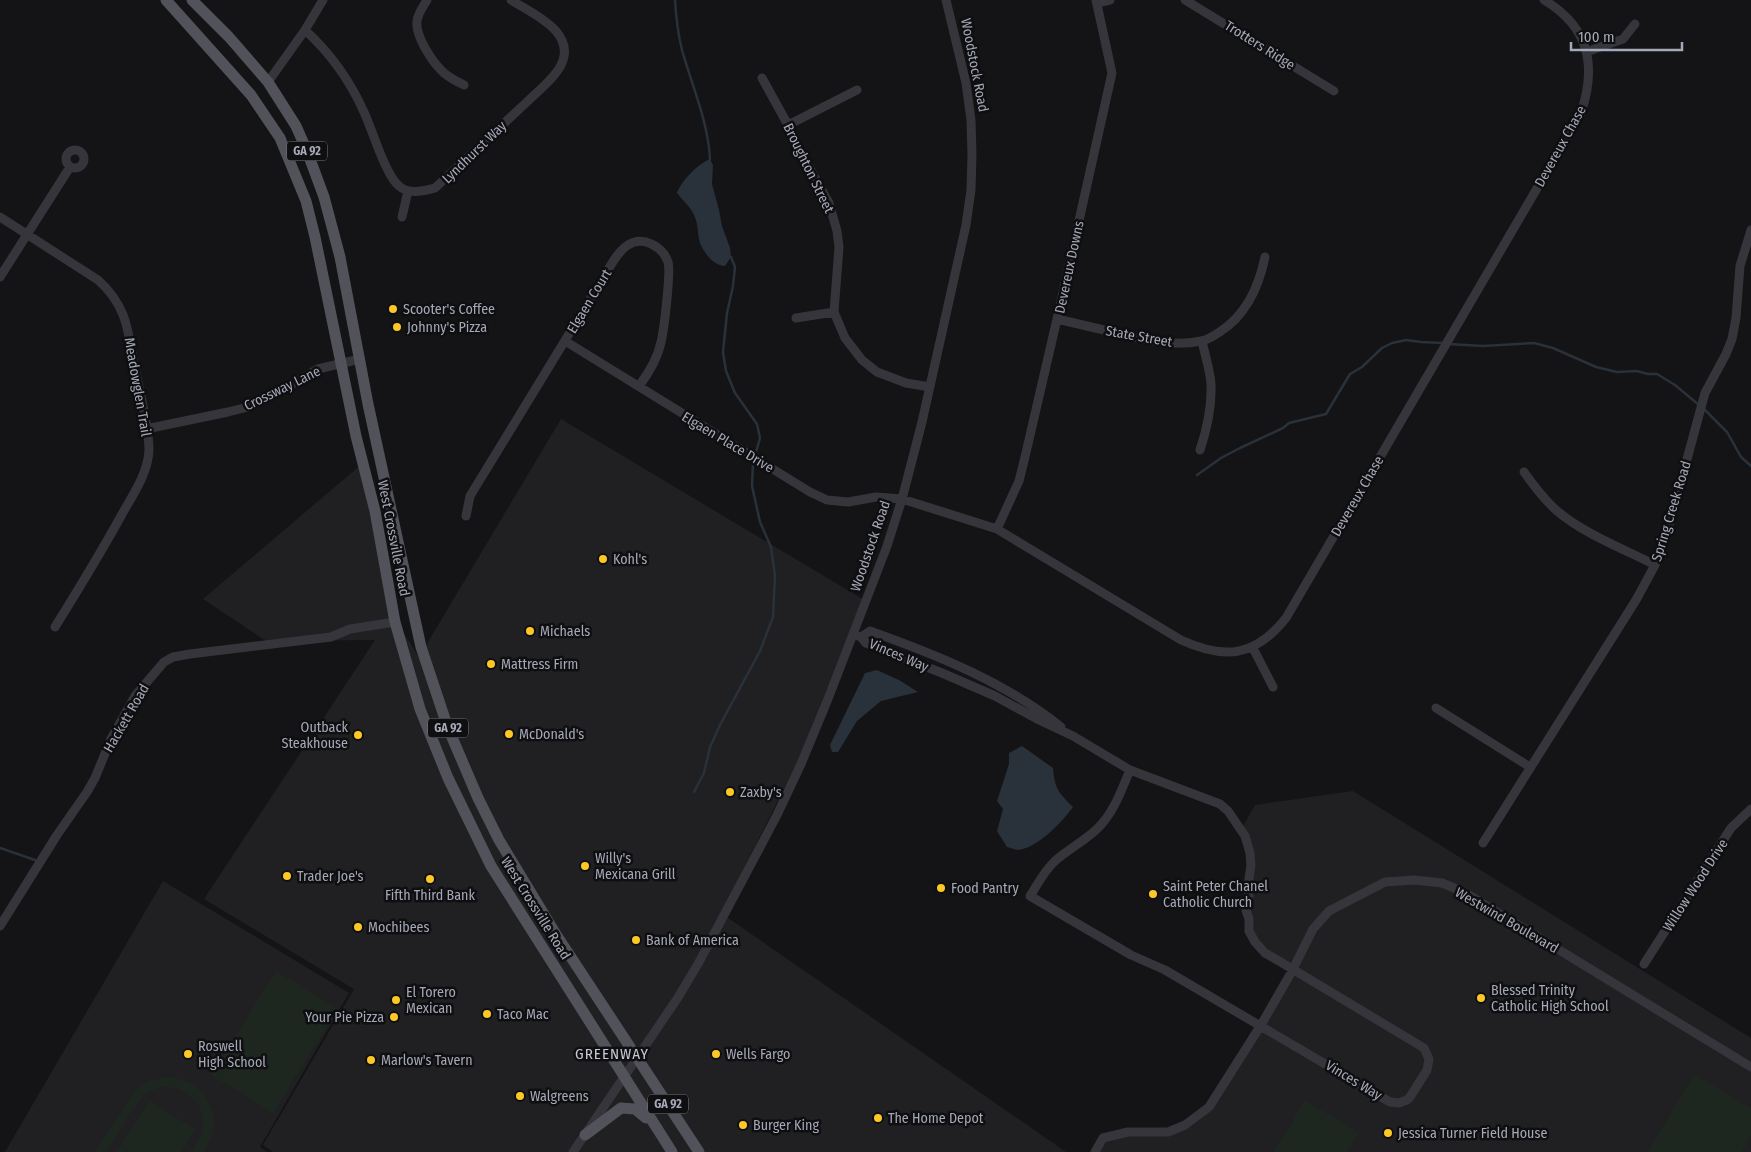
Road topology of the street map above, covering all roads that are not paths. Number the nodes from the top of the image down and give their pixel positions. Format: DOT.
graph roads {
  1 [pos="166,0"];
  2 [pos="192,0"];
  3 [pos="323,0"];
  4 [pos="427,0"];
  5 [pos="511,0"];
  6 [pos="946,0"];
  7 [pos="1110,0"];
  8 [pos="1185,0"];
  9 [pos="1544,0"];
  10 [pos="1096,1"];
  11 [pos="1635,24"];
  12 [pos="306,30"];
  13 [pos="1586,52"];
  14 [pos="762,78"];
  15 [pos="268,82"];
  16 [pos="464,85"];
  17 [pos="857,90"];
  18 [pos="1334,91"];
  19 [pos="788,125"];
  20 [pos="70,167"];
  21 [pos="408,191"];
  22 [pos="0,217"];
  23 [pos="402,217"];
  24 [pos="1751,230"];
  25 [pos="27,234"];
  26 [pos="1265,257"];
  27 [pos="0,277"];
  28 [pos="834,312"];
  29 [pos="796,318"];
  30 [pos="1057,319"];
  31 [pos="565,341"];
  32 [pos="1202,341"];
  33 [pos="360,359"];
  34 [pos="341,362"];
  35 [pos="639,386"];
  36 [pos="930,387"];
  37 [pos="146,429"];
  38 [pos="1200,450"];
  39 [pos="1524,472"];
  40 [pos="902,499"];
  41 [pos="466,516"];
  42 [pos="998,530"];
  43 [pos="1655,564"];
  44 [pos="395,622"];
  45 [pos="55,627"];
  46 [pos="857,636"];
  47 [pos="1253,648"];
  48 [pos="1273,688"];
  49 [pos="1436,708"];
  50 [pos="1530,767"];
  51 [pos="1130,770"];
  52 [pos="1751,809"];
  53 [pos="1483,843"];
  54 [pos="0,926"];
  55 [pos="1644,964"];
  56 [pos="1293,969"];
  57 [pos="1261,1025"];
  58 [pos="637,1057"];
  59 [pos="1751,1067"];
  60 [pos="624,1077"];
  61 [pos="655,1126"];
  62 [pos="585,1135"];
  63 [pos="573,1152"];
  64 [pos="672,1152"];
  65 [pos="699,1152"];
  66 [pos="1095,1152"];
  1 -- 34 [label="main road, West Crossville Road / GA 92"];
  2 -- 15 [label="main road, West Crossville Road / GA 92"];
  3 -- 12 [label="street"];
  4 -- 16 [label="street"];
  5 -- 21 [label="street, Lyndhurst Way"];
  6 -- 36 [label="street, Woodstock Road"];
  7 -- 10 [label="street"];
  8 -- 18 [label="street, Trotters Ridge"];
  9 -- 13 [label="street, Devereux Chase"];
  10 -- 30 [label="street, Devereux Downs"];
  11 -- 13 [label="street"];
  12 -- 15 [label="street"];
  12 -- 21 [label="street"];
  13 -- 47 [label="street, Devereux Chase"];
  14 -- 19 [label="street, Broughton Street"];
  15 -- 33 [label="main road, West Crossville Road / GA 92"];
  17 -- 19 [label="street"];
  19 -- 28 [label="street, Broughton Street"];
  20 -- 25 [label="street"];
  21 -- 23 [label="street"];
  22 -- 25 [label="street, Meadowglen Trail"];
  24 -- 43 [label="street, Spring Creek Road"];
  25 -- 27 [label="street"];
  25 -- 37 [label="street, Meadowglen Trail"];
  26 -- 32 [label="street, State Street"];
  28 -- 29 [label="street"];
  28 -- 36 [label="street, Broughton Street"];
  30 -- 32 [label="street, State Street"];
  30 -- 42 [label="street, Devereux Downs"];
  31 -- 35 [label="street, Elgaen Place Drive"];
  31 -- 35 [label="street, Elgaen Court"];
  31 -- 41 [label="street, Elgaen Court"];
  32 -- 38 [label="street"];
  33 -- 34 [label="street, Crossway Lane"];
  33 -- 58 [label="main road, West Crossville Road / GA 92"];
  34 -- 37 [label="street, Crossway Lane"];
  34 -- 44 [label="main road, West Crossville Road / GA 92"];
  35 -- 40 [label="street, Elgaen Place Drive"];
  36 -- 40 [label="street, Woodstock Road"];
  37 -- 45 [label="street, Meadowglen Trail"];
  39 -- 43 [label="street"];
  40 -- 42 [label="street, Devereux Chase"];
  40 -- 46 [label="street, Woodstock Road"];
  42 -- 47 [label="street, Devereux Chase"];
  43 -- 50 [label="street, Spring Creek Road"];
  44 -- 54 [label="street, Hackett Road"];
  44 -- 60 [label="main road, West Crossville Road / GA 92"];
  46 -- 51 [label="street, Vinces Way"];
  46 -- 58 [label="street, Woodstock Road"];
  47 -- 48 [label="street"];
  49 -- 50 [label="street"];
  50 -- 53 [label="street, Spring Creek Road"];
  51 -- 56 [label="street, Vinces Way"];
  51 -- 57 [label="street, Vinces Way"];
  52 -- 55 [label="street, Willow Wood Drive"];
  56 -- 57 [label="street, Westwind Boulevard"];
  56 -- 57 [label="street, Vinces Way"];
  56 -- 59 [label="street, Westwind Boulevard"];
  57 -- 66 [label="street, Westwind Boulevard"];
  58 -- 60 [label="street, Woodstock Road"];
  58 -- 65 [label="main road, GA 92"];
  60 -- 61 [label="main road, GA 92"];
  60 -- 62 [label="street, Woodstock Road"];
  61 -- 62 [label="main road"];
  61 -- 64 [label="main road, GA 92"];
  62 -- 63 [label="street, Woodstock Road"];
}
